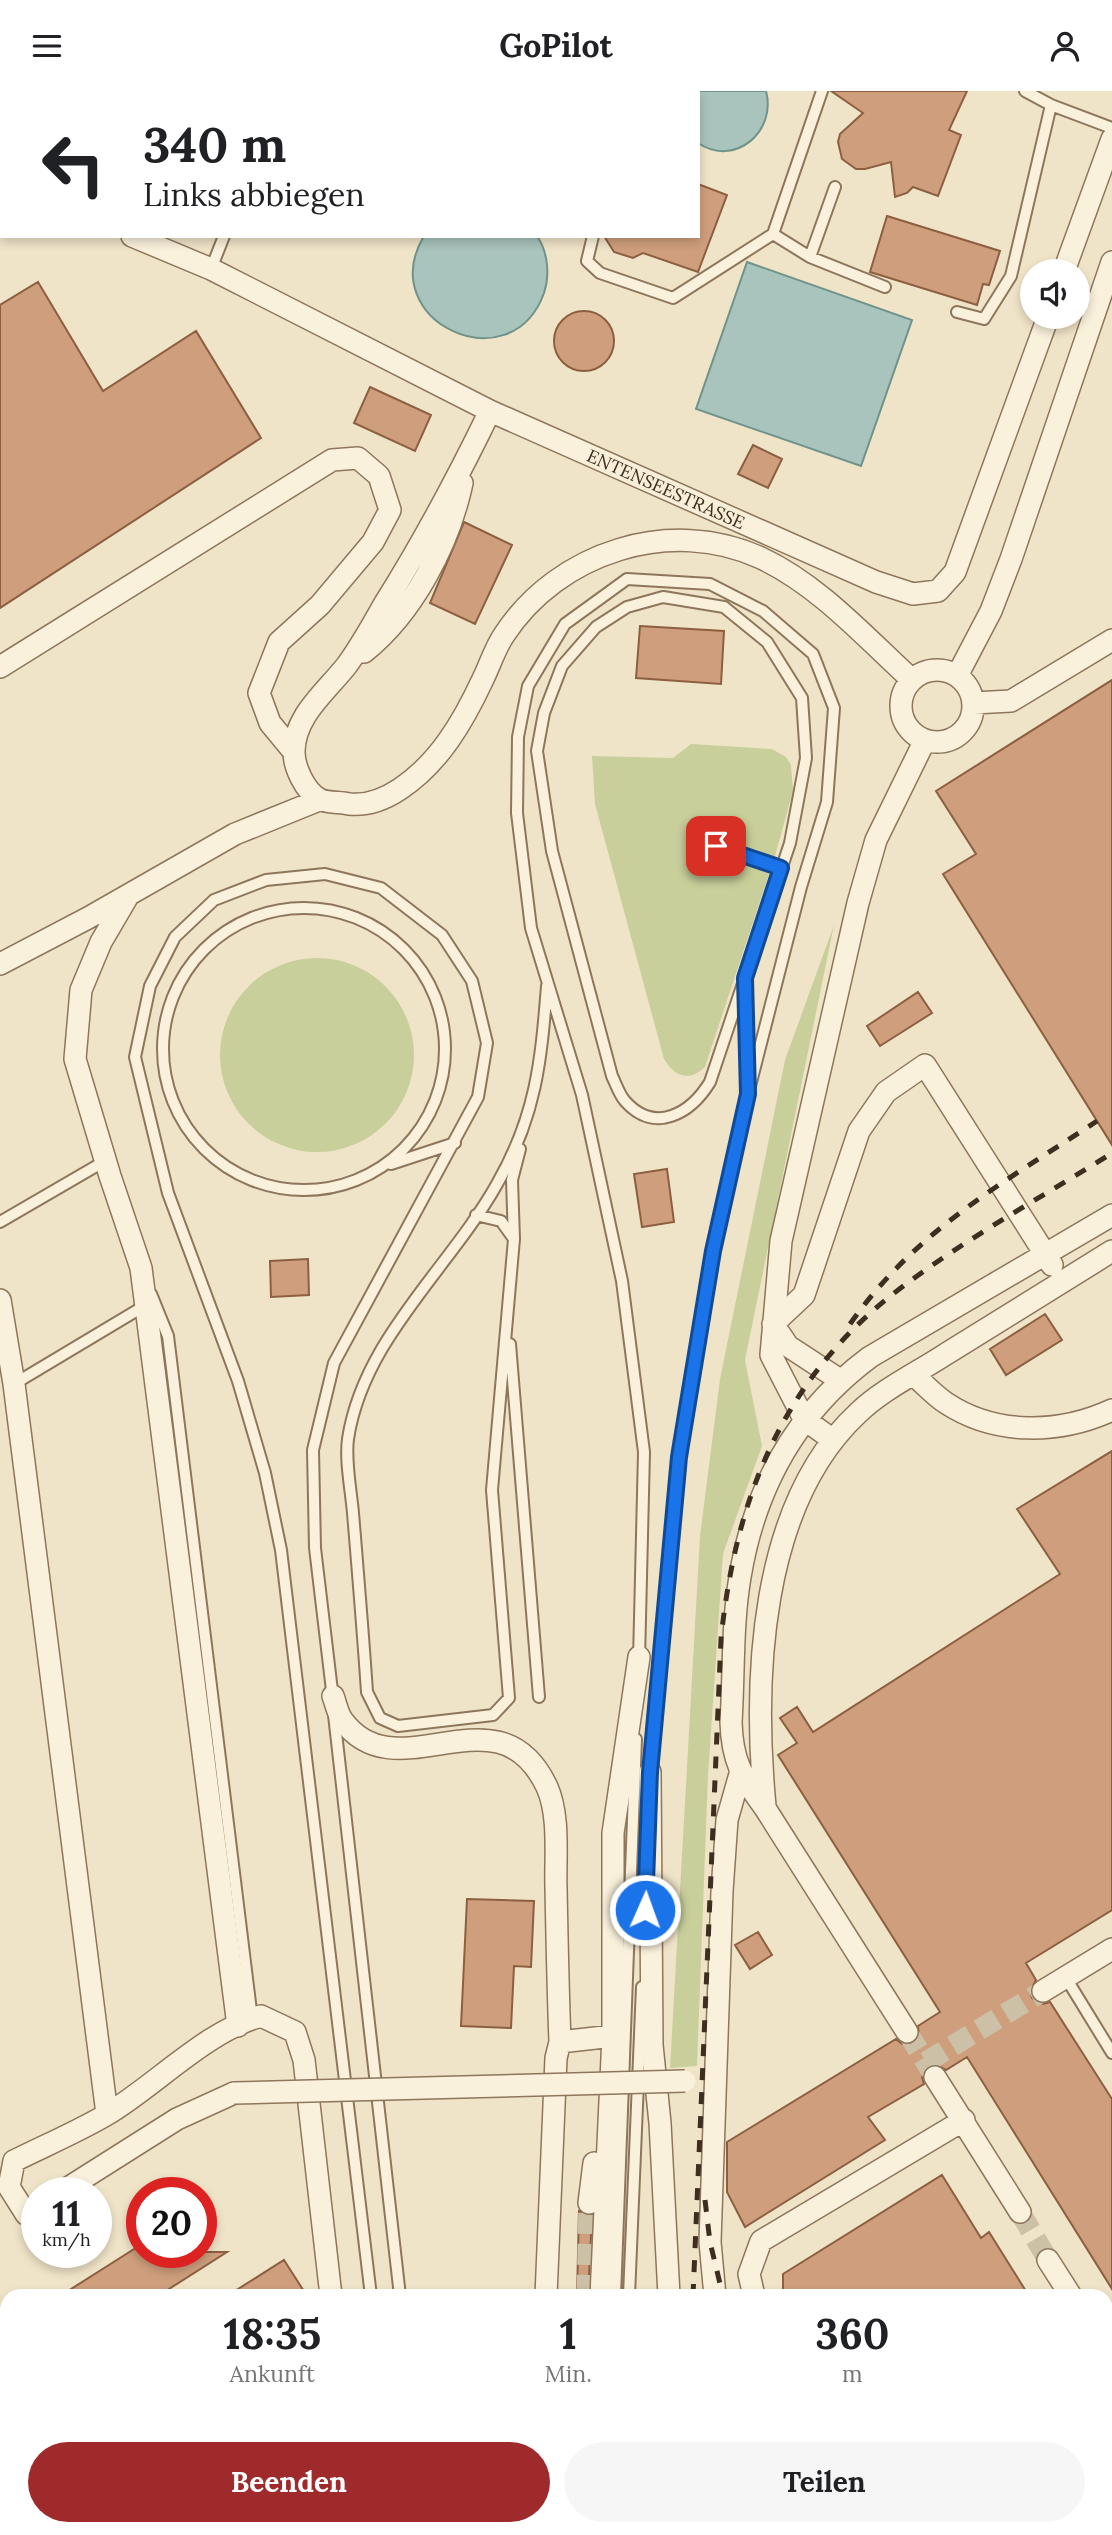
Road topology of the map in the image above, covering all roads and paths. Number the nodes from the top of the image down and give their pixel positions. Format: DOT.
graph roads {
  1 [pos="822,91"];
  2 [pos="1032,92"];
  3 [pos="1051,105"];
  4 [pos="1112,128"];
  5 [pos="1112,139"];
  6 [pos="835,187"];
  7 [pos="773,234"];
  8 [pos="137,238"];
  9 [pos="223,238"];
  10 [pos="593,238"];
  11 [pos="810,257"];
  12 [pos="1068,259"];
  13 [pos="1112,262"];
  14 [pos="211,269"];
  15 [pos="885,287"];
  16 [pos="957,313"];
  17 [pos="1044,329"];
  18 [pos="487,418"];
  19 [pos="1112,640"];
  20 [pos="0,667"];
  21 [pos="957,676"];
  22 [pos="912,680"];
  23 [pos="973,703"];
  24 [pos="925,740"];
  25 [pos="294,752"];
  26 [pos="320,800"];
  27 [pos="716,846"];
  28 [pos="781,868"];
  29 [pos="128,896"];
  30 [pos="0,964"];
  31 [pos="745,978"];
  32 [pos="547,980"];
  33 [pos="748,1094"];
  34 [pos="525,1129"];
  35 [pos="455,1143"];
  36 [pos="105,1161"];
  37 [pos="387,1165"];
  38 [pos="476,1215"];
  39 [pos="1112,1215"];
  40 [pos="0,1222"];
  41 [pos="514,1239"];
  42 [pos="1112,1251"];
  43 [pos="1046,1255"];
  44 [pos="141,1268"];
  45 [pos="1061,1282"];
  46 [pos="0,1300"];
  47 [pos="507,1303"];
  48 [pos="146,1305"];
  49 [pos="773,1324"];
  50 [pos="914,1375"];
  51 [pos="840,1380"];
  52 [pos="14,1384"];
  53 [pos="1112,1410"];
  54 [pos="804,1419"];
  55 [pos="833,1440"];
  56 [pos="639,1657"];
  57 [pos="332,1696"];
  58 [pos="539,1697"];
  59 [pos="650,1772"];
  60 [pos="740,1774"];
  61 [pos="765,1808"];
  62 [pos="1112,1949"];
  63 [pos="1066,1978"];
  64 [pos="1043,1991"];
  65 [pos="245,2023"];
  66 [pos="907,2032"];
  67 [pos="613,2036"];
  68 [pos="560,2042"];
  69 [pos="1112,2053"];
  70 [pos="935,2077"];
  71 [pos="714,2082"];
  72 [pos="608,2114"];
  73 [pos="107,2115"];
  74 [pos="964,2120"];
  75 [pos="85,2177"];
  76 [pos="589,2203"];
  77 [pos="21,2206"];
  78 [pos="1020,2212"];
  79 [pos="1048,2260"];
  80 [pos="330,2289"];
  81 [pos="370,2289"];
  82 [pos="399,2289"];
  83 [pos="545,2289"];
  84 [pos="601,2289"];
  85 [pos="615,2289"];
  86 [pos="629,2289"];
  87 [pos="669,2289"];
  88 [pos="714,2289"];
  89 [pos="752,2289"];
  90 [pos="1067,2289"];
  1 -- 7 [label="lane"];
  2 -- 3 [label="lane"];
  3 -- 4 [label="lane"];
  3 -- 16 [label="lane"];
  5 -- 12 [label="street"];
  6 -- 11 [label="lane"];
  7 -- 10 [label="lane"];
  7 -- 11 [label="lane"];
  8 -- 14 [label="street, ENTENSEESTRASSE"];
  9 -- 14 [label="lane"];
  11 -- 15 [label="lane"];
  13 -- 21 [label="street"];
  14 -- 18 [label="street, ENTENSEESTRASSE"];
  17 -- 18 [label="street, ENTENSEESTRASSE"];
  18 -- 25 [label="street"];
  19 -- 23 [label="street"];
  20 -- 25 [label="street"];
  21 -- 22 [label="street"];
  21 -- 23 [label="street"];
  22 -- 24 [label="street"];
  22 -- 26 [label="street"];
  23 -- 24 [label="street"];
  24 -- 49 [label="street"];
  25 -- 26 [label="street"];
  26 -- 29 [label="street"];
  27 -- 28 [label="lane"];
  28 -- 31 [label="lane"];
  28 -- 31 [label="lane"];
  29 -- 30 [label="street"];
  29 -- 36 [label="street"];
  31 -- 33 [label="lane"];
  32 -- 33 [label="lane"];
  32 -- 34 [label="lane"];
  32 -- 56 [label="lane"];
  33 -- 59 [label="lane"];
  34 -- 38 [label="lane"];
  34 -- 41 [label="lane"];
  35 -- 37 [label="lane"];
  35 -- 57 [label="lane"];
  35 -- 81 [label="lane"];
  36 -- 40 [label="lane"];
  36 -- 44 [label="street"];
  37 -- 37 [label="lane"];
  38 -- 41 [label="lane"];
  38 -- 47 [label="lane"];
  39 -- 43 [label="street"];
  41 -- 47 [label="lane"];
  42 -- 45 [label="street"];
  43 -- 45 [label="street"];
  43 -- 49 [label="street"];
  43 -- 51 [label="street"];
  44 -- 48 [label="street"];
  44 -- 65 [label="lane"];
  45 -- 50 [label="street"];
  46 -- 52 [label="street"];
  47 -- 58 [label="lane"];
  48 -- 52 [label="lane"];
  48 -- 65 [label="street"];
  49 -- 51 [label="street"];
  49 -- 54 [label="street"];
  50 -- 53 [label="street"];
  50 -- 55 [label="street"];
  51 -- 54 [label="street"];
  52 -- 73 [label="street"];
  54 -- 55 [label="street"];
  54 -- 60 [label="street"];
  55 -- 61 [label="street"];
  56 -- 67 [label="street"];
  56 -- 85 [label="lane"];
  57 -- 68 [label="street"];
  57 -- 82 [label="lane"];
  59 -- 86 [label="lane"];
  59 -- 87 [label="street"];
  60 -- 61 [label="street"];
  60 -- 71 [label="street"];
  61 -- 66 [label="street"];
  62 -- 63 [label="street"];
  63 -- 64 [label="street"];
  63 -- 69 [label="lane"];
  65 -- 73 [label="street"];
  65 -- 80 [label="street"];
  67 -- 68 [label="street"];
  67 -- 72 [label="street"];
  68 -- 83 [label="street"];
  70 -- 74 [label="street"];
  71 -- 75 [label="street, bridge"];
  71 -- 88 [label="street"];
  72 -- 76 [label="street"];
  72 -- 84 [label="street"];
  73 -- 77 [label="street"];
  74 -- 78 [label="street"];
  74 -- 89 [label="street"];
  79 -- 90 [label="street"];
}
